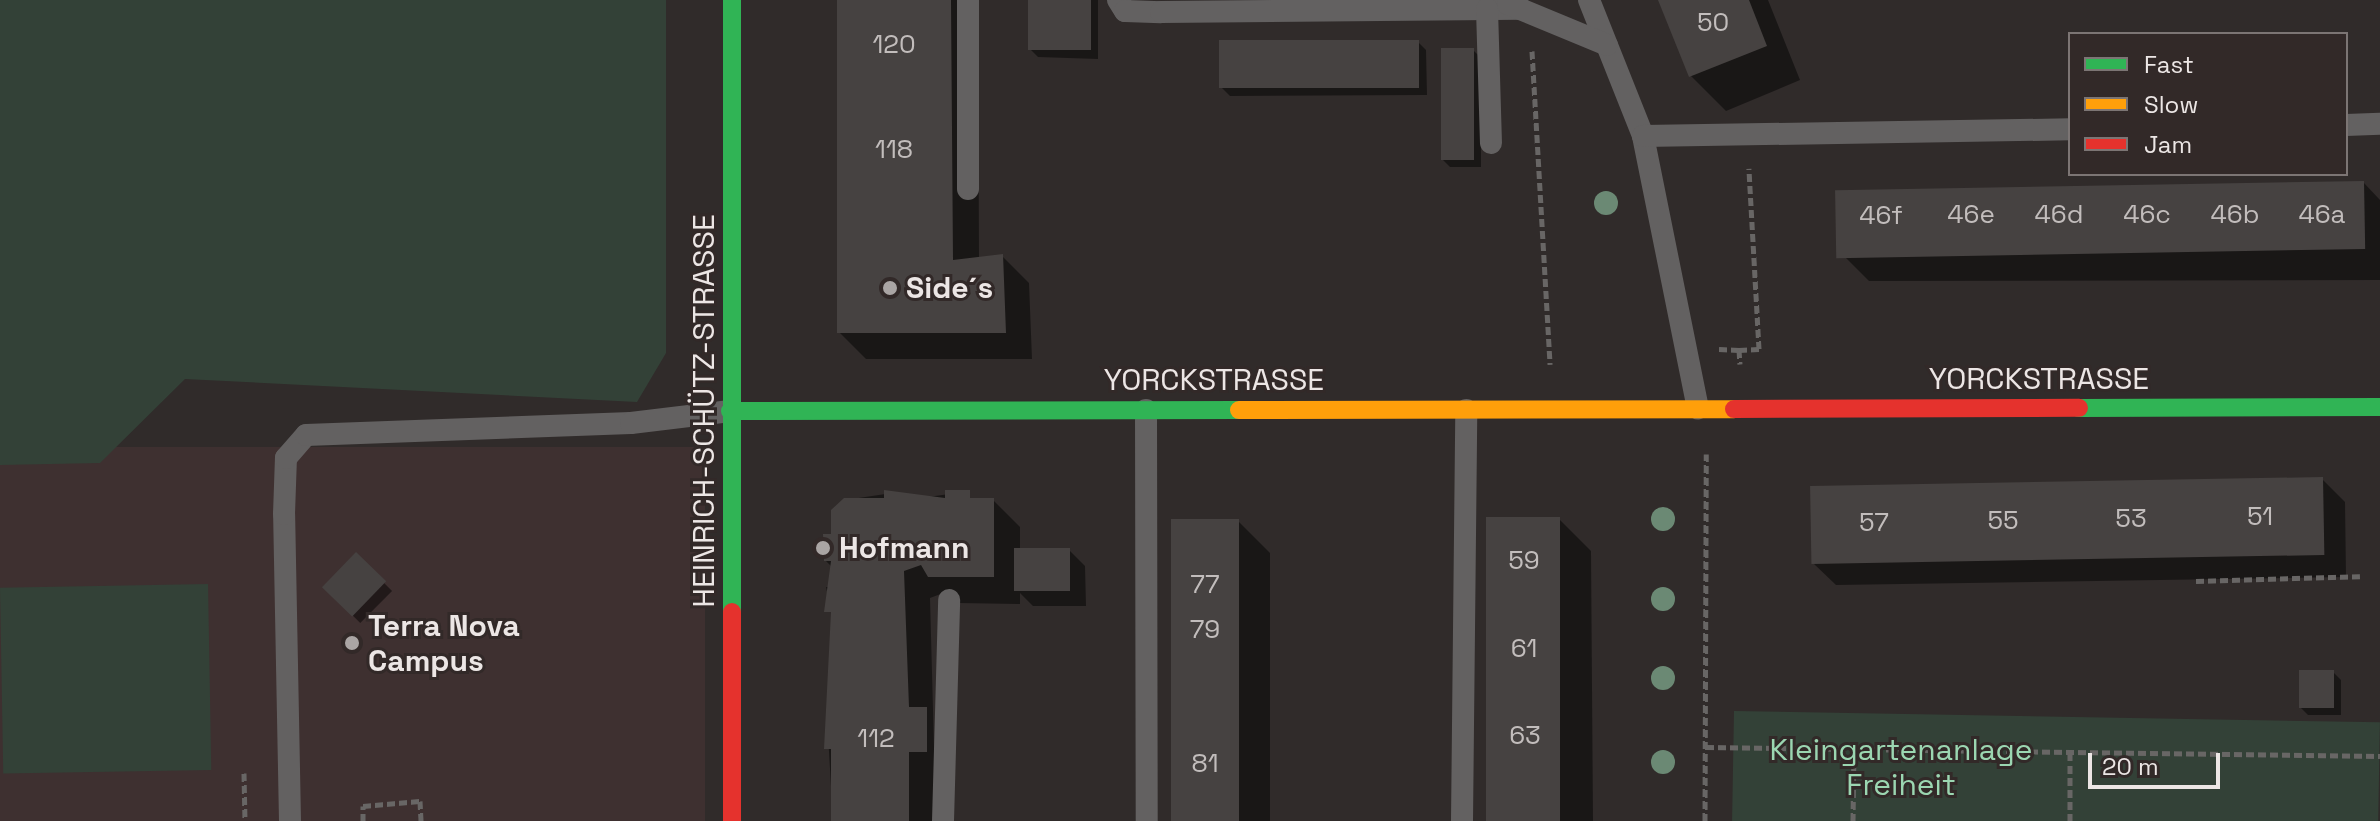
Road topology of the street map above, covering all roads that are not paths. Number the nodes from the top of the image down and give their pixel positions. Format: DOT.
graph roads {
  1 [pos="732,0"];
  2 [pos="968,0"];
  3 [pos="1118,0"];
  4 [pos="1589,0"];
  5 [pos="1493,4"];
  6 [pos="1519,4"];
  7 [pos="1607,45"];
  8 [pos="2380,124"];
  9 [pos="2348,125"];
  10 [pos="2068,129"];
  11 [pos="1643,136"];
  12 [pos="1491,143"];
  13 [pos="968,189"];
  14 [pos="2380,407"];
  15 [pos="1698,408"];
  16 [pos="1146,410"];
  17 [pos="1466,410"];
  18 [pos="730,411"];
  19 [pos="949,600"];
  20 [pos="290,821"];
  21 [pos="732,821"];
  22 [pos="943,821"];
  23 [pos="1147,821"];
  24 [pos="1462,821"];
  1 -- 18 [label="main road, HEINRICH-SCHÜTZ-STRASSE"];
  2 -- 13 [label="lane"];
  3 -- 5 [label="lane"];
  4 -- 7 [label="lane"];
  5 -- 6 [label="lane"];
  5 -- 12 [label="lane"];
  6 -- 7 [label="lane"];
  7 -- 11 [label="lane"];
  8 -- 9 [label="lane"];
  10 -- 11 [label="lane"];
  11 -- 15 [label="lane"];
  14 -- 15 [label="main road, YORCKSTRASSE"];
  15 -- 17 [label="main road, YORCKSTRASSE"];
  16 -- 17 [label="main road, YORCKSTRASSE"];
  16 -- 18 [label="main road, YORCKSTRASSE"];
  16 -- 23 [label="lane"];
  17 -- 24 [label="lane"];
  18 -- 20 [label="lane"];
  18 -- 21 [label="main road, HEINRICH-SCHÜTZ-STRASSE"];
  19 -- 22 [label="lane"];
}
